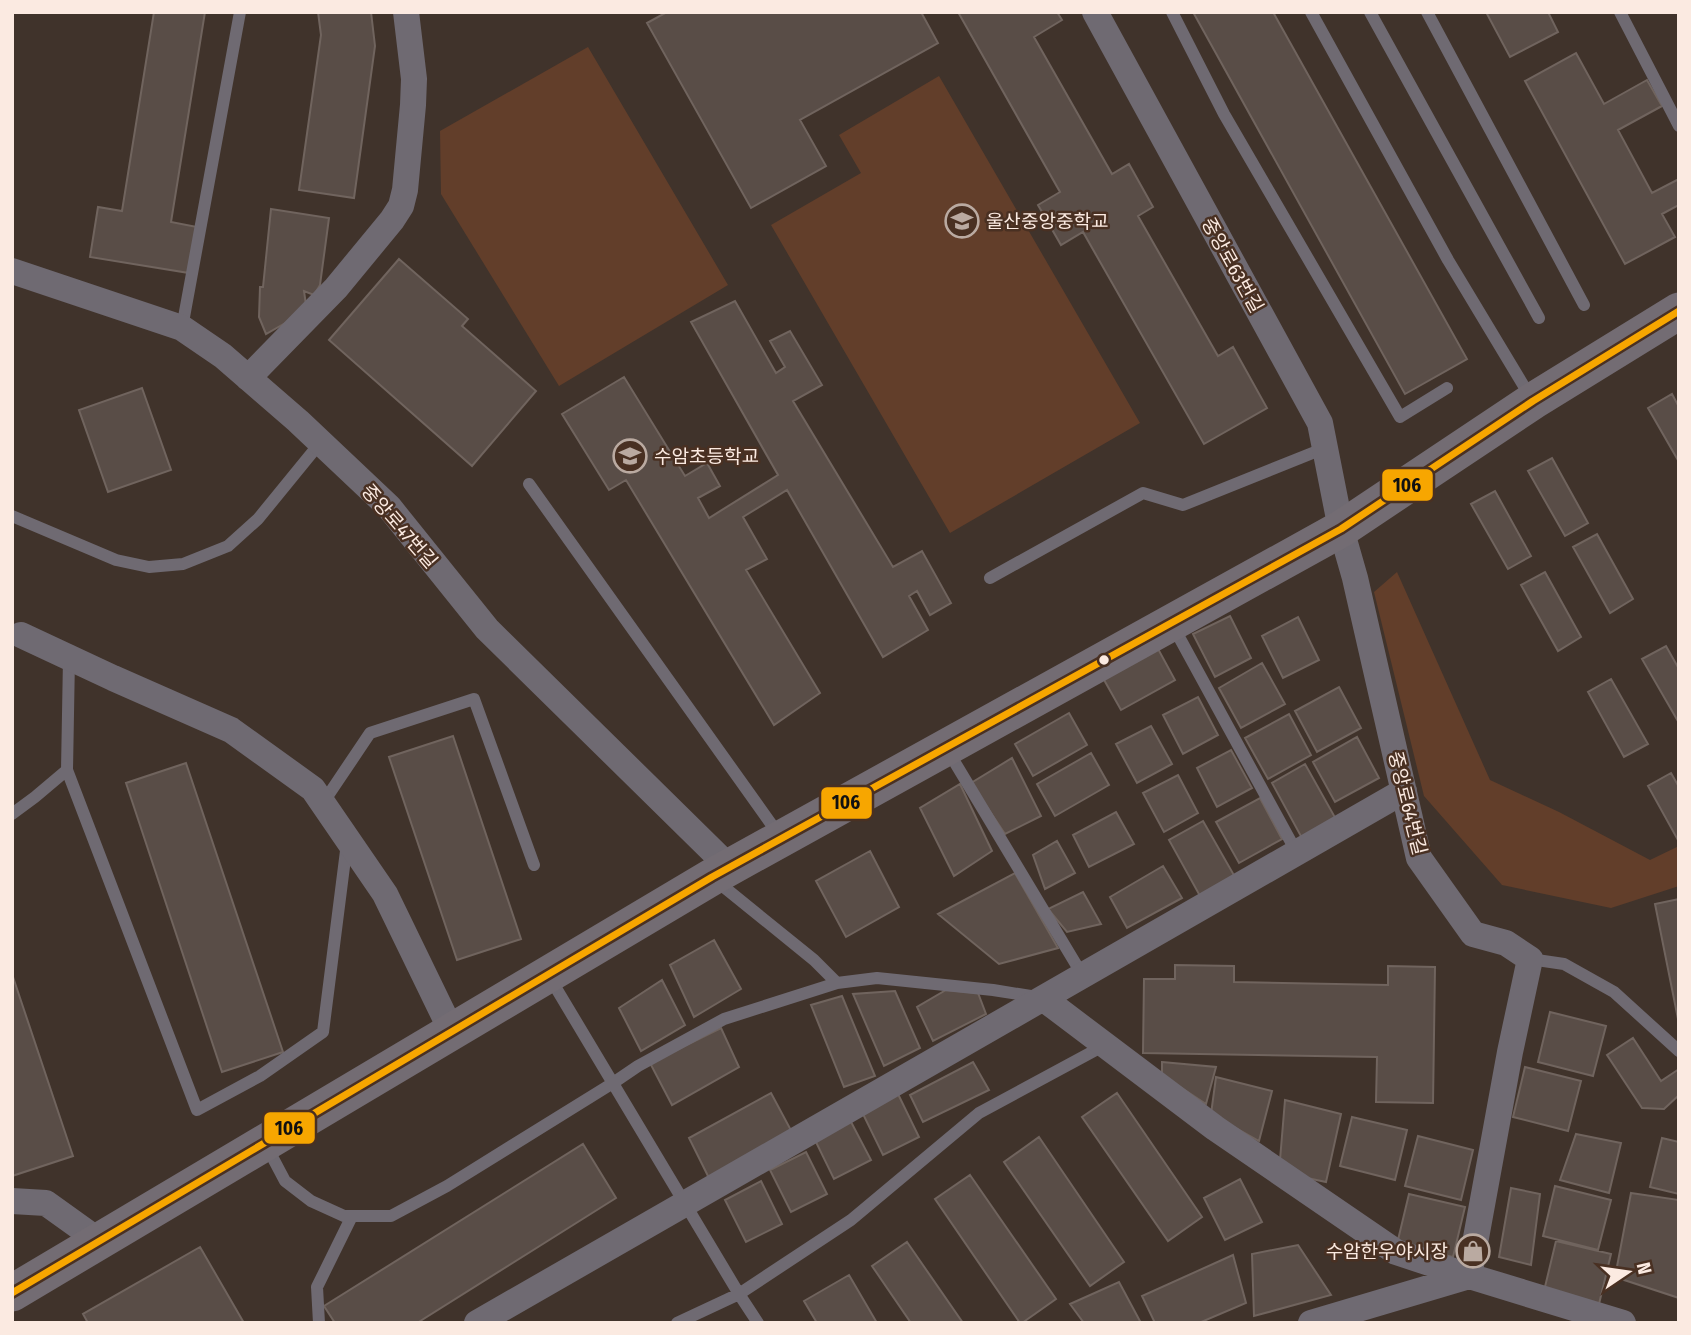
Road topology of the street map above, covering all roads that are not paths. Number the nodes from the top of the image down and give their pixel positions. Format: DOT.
graph roads {
  1 [pos="240,12"];
  2 [pos="406,12"];
  3 [pos="1095,12"];
  4 [pos="1172,12"];
  5 [pos="1311,12"];
  6 [pos="1370,12"];
  7 [pos="1427,12"];
  8 [pos="1620,12"];
  9 [pos="1679,126"];
  10 [pos="12,271"];
  11 [pos="1584,305"];
  12 [pos="1679,311"];
  13 [pos="1539,318"];
  14 [pos="182,328"];
  15 [pos="248,378"];
  16 [pos="1447,388"];
  17 [pos="1533,401"];
  18 [pos="320,443"];
  19 [pos="1325,448"];
  20 [pos="529,484"];
  21 [pos="12,516"];
  22 [pos="1341,529"];
  23 [pos="990,578"];
  24 [pos="1172,622"];
  25 [pos="17,633"];
  26 [pos="69,657"];
  27 [pos="946,747"];
  28 [pos="67,770"];
  29 [pos="1404,791"];
  30 [pos="323,803"];
  31 [pos="12,814"];
  32 [pos="781,838"];
  33 [pos="348,839"];
  34 [pos="1297,852"];
  35 [pos="534,865"];
  36 [pos="720,872"];
  37 [pos="1530,959"];
  38 [pos="548,974"];
  39 [pos="1083,976"];
  40 [pos="837,983"];
  41 [pos="1044,999"];
  42 [pos="452,1032"];
  43 [pos="1105,1045"];
  44 [pos="1679,1051"];
  45 [pos="613,1083"];
  46 [pos="264,1143"];
  47 [pos="12,1201"];
  48 [pos="686,1204"];
  49 [pos="352,1216"];
  50 [pos="99,1241"];
  51 [pos="1469,1276"];
  52 [pos="12,1293"];
  53 [pos="739,1294"];
  54 [pos="319,1323"];
  55 [pos="477,1323"];
  56 [pos="677,1323"];
  57 [pos="758,1323"];
  58 [pos="1311,1323"];
  59 [pos="1623,1323"];
  1 -- 14 [label="lane"];
  2 -- 15 [label="street"];
  3 -- 19 [label="street, 중앙로63번길"];
  4 -- 16 [label="lane"];
  5 -- 17 [label="lane"];
  6 -- 13 [label="lane"];
  7 -- 11 [label="lane"];
  8 -- 9 [label="lane"];
  10 -- 14 [label="street, 중앙로47번길"];
  12 -- 17 [label="main road"];
  14 -- 15 [label="street, 중앙로47번길"];
  15 -- 18 [label="street, 중앙로47번길"];
  17 -- 22 [label="main road"];
  18 -- 21 [label="lane"];
  18 -- 36 [label="street, 중앙로47번길"];
  19 -- 22 [label="street, 중앙로63번길"];
  19 -- 23 [label="lane"];
  20 -- 32 [label="lane"];
  22 -- 24 [label="main road"];
  22 -- 29 [label="street, 중앙로64번길"];
  24 -- 27 [label="main road"];
  24 -- 34 [label="lane"];
  25 -- 26 [label="street"];
  26 -- 28 [label="lane"];
  26 -- 30 [label="street"];
  27 -- 32 [label="main road"];
  27 -- 39 [label="lane"];
  28 -- 31 [label="lane"];
  28 -- 33 [label="lane"];
  29 -- 34 [label="street"];
  29 -- 37 [label="street, 중앙로64번길"];
  30 -- 33 [label="street"];
  30 -- 35 [label="lane"];
  32 -- 36 [label="main road"];
  33 -- 42 [label="street"];
  34 -- 39 [label="street"];
  36 -- 38 [label="main road"];
  36 -- 40 [label="lane"];
  37 -- 44 [label="lane"];
  37 -- 51 [label="street"];
  38 -- 42 [label="main road"];
  38 -- 45 [label="lane"];
  39 -- 41 [label="street"];
  40 -- 41 [label="lane"];
  40 -- 45 [label="lane"];
  41 -- 43 [label="street"];
  41 -- 48 [label="street"];
  42 -- 46 [label="main road"];
  43 -- 51 [label="street"];
  43 -- 53 [label="lane"];
  45 -- 48 [label="lane"];
  45 -- 49 [label="lane"];
  46 -- 49 [label="lane"];
  46 -- 50 [label="main road"];
  47 -- 50 [label="street"];
  48 -- 53 [label="lane"];
  48 -- 55 [label="street"];
  49 -- 54 [label="lane"];
  50 -- 52 [label="main road"];
  51 -- 58 [label="street"];
  51 -- 59 [label="street"];
  53 -- 56 [label="lane"];
  53 -- 57 [label="lane"];
}
